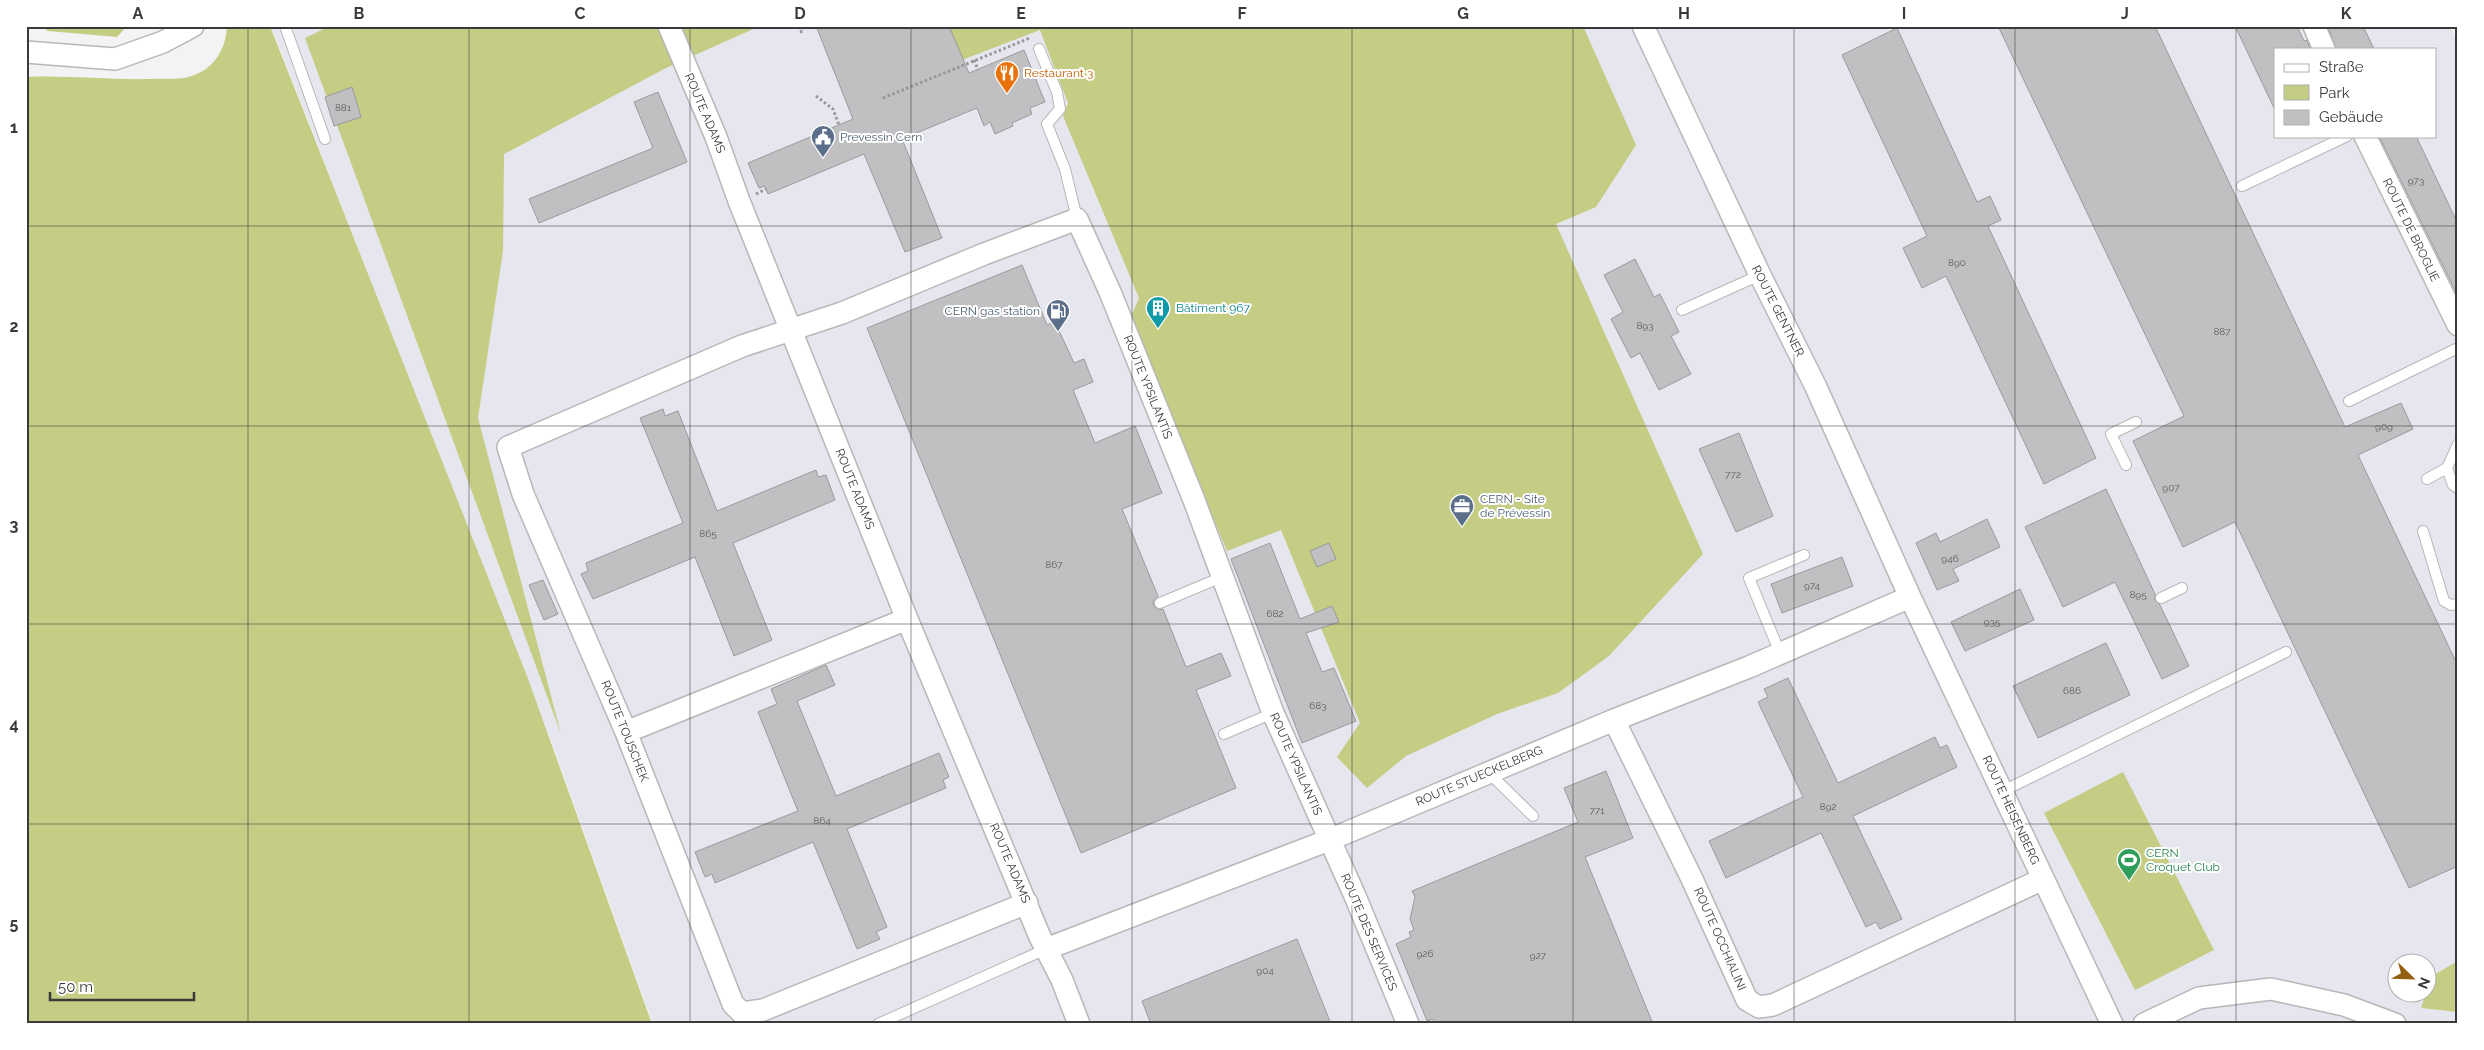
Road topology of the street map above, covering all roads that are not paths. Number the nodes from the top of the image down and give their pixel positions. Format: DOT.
graph roads {
  1 [pos="193,26"];
  2 [pos="285,26"];
  3 [pos="669,26"];
  4 [pos="1643,26"];
  5 [pos="2314,26"];
  6 [pos="2324,48"];
  7 [pos="1039,49"];
  8 [pos="26,52"];
  9 [pos="2343,138"];
  10 [pos="2366,138"];
  11 [pos="325,139"];
  12 [pos="2242,186"];
  13 [pos="1078,219"];
  14 [pos="1760,275"];
  15 [pos="1682,310"];
  16 [pos="2458,325"];
  17 [pos="791,329"];
  18 [pos="2458,348"];
  19 [pos="2349,401"];
  20 [pos="2136,422"];
  21 [pos="2458,444"];
  22 [pos="2126,465"];
  23 [pos="2447,468"];
  24 [pos="2427,479"];
  25 [pos="2458,488"];
  26 [pos="2423,531"];
  27 [pos="1804,555"];
  28 [pos="1222,577"];
  29 [pos="2182,588"];
  30 [pos="1910,597"];
  31 [pos="2161,598"];
  32 [pos="1160,603"];
  33 [pos="2458,604"];
  34 [pos="908,619"];
  35 [pos="2286,652"];
  36 [pos="1780,653"];
  37 [pos="1273,713"];
  38 [pos="1614,720"];
  39 [pos="626,732"];
  40 [pos="1224,734"];
  41 [pos="1488,772"];
  42 [pos="2003,791"];
  43 [pos="1534,816"];
  44 [pos="1329,840"];
  45 [pos="2043,879"];
  46 [pos="1027,903"];
  47 [pos="1046,949"];
  48 [pos="878,1024"];
  49 [pos="1079,1024"];
  50 [pos="1408,1024"];
  51 [pos="2112,1024"];
  52 [pos="2144,1024"];
  53 [pos="2394,1024"];
  1 -- 8 [label="street"];
  2 -- 11 [label="lane"];
  3 -- 17 [label="street, ROUTE ADAMS"];
  4 -- 14 [label="street, ROUTE GENTNER"];
  5 -- 6 [label="street"];
  7 -- 13 [label="lane"];
  9 -- 12 [label="lane"];
  10 -- 16 [label="street, ROUTE DE BROGLIE"];
  13 -- 17 [label="street"];
  13 -- 28 [label="street, ROUTE YPSILANTIS"];
  14 -- 15 [label="lane"];
  14 -- 30 [label="street, ROUTE GENTNER"];
  17 -- 34 [label="street, ROUTE ADAMS"];
  17 -- 39 [label="street, ROUTE TOUSCHEK"];
  18 -- 19 [label="lane"];
  20 -- 22 [label="lane"];
  21 -- 23 [label="lane"];
  23 -- 24 [label="lane"];
  23 -- 25 [label="lane"];
  26 -- 33 [label="lane"];
  27 -- 36 [label="lane"];
  28 -- 32 [label="lane"];
  28 -- 37 [label="street, ROUTE YPSILANTIS"];
  29 -- 31 [label="lane"];
  30 -- 36 [label="street, ROUTE STUECKELBERG"];
  30 -- 42 [label="street, ROUTE HEISENBERG"];
  34 -- 39 [label="street"];
  34 -- 46 [label="street, ROUTE ADAMS"];
  35 -- 42 [label="lane"];
  36 -- 38 [label="street, ROUTE STUECKELBERG"];
  37 -- 40 [label="lane"];
  37 -- 44 [label="street, ROUTE YPSILANTIS"];
  38 -- 41 [label="street, ROUTE STUECKELBERG"];
  38 -- 45 [label="street, ROUTE OCCHIALINI"];
  39 -- 46 [label="street, ROUTE TOUSCHEK"];
  41 -- 43 [label="lane"];
  41 -- 44 [label="street, ROUTE STUECKELBERG"];
  42 -- 45 [label="street, ROUTE HEISENBERG"];
  44 -- 47 [label="street, ROUTE STUECKELBERG"];
  44 -- 50 [label="street, ROUTE DES SERVICES"];
  45 -- 51 [label="street, ROUTE HEISENBERG"];
  46 -- 47 [label="street, ROUTE ADAMS"];
  47 -- 48 [label="lane"];
  47 -- 49 [label="street"];
  52 -- 53 [label="street"];
}
